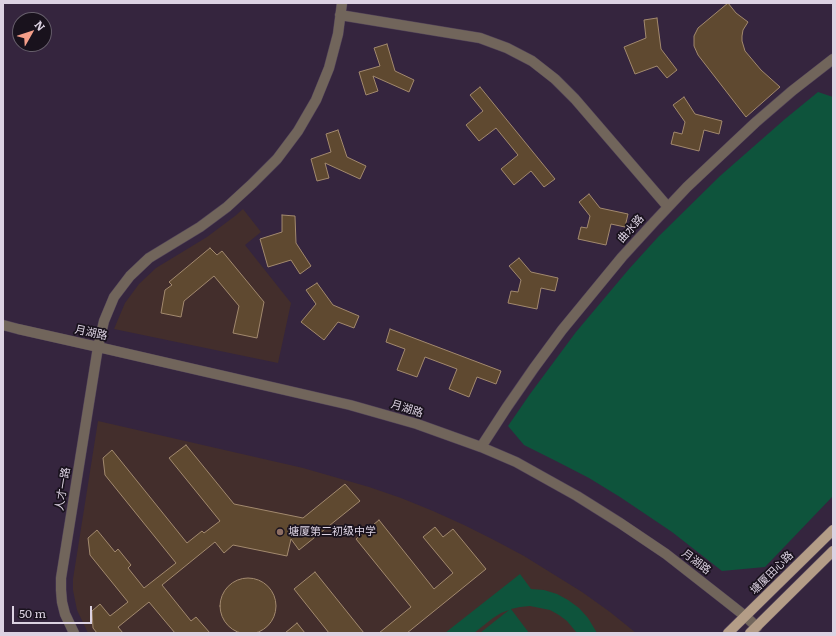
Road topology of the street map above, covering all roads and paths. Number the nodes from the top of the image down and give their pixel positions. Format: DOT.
graph roads {
  1 [pos="342,3"];
  2 [pos="340,14"];
  3 [pos="833,58"];
  4 [pos="668,207"];
  5 [pos="3,325"];
  6 [pos="98,347"];
  7 [pos="481,447"];
  8 [pos="833,530"];
  9 [pos="833,551"];
  10 [pos="745,616"];
  11 [pos="753,630"];
  12 [pos="74,633"];
  13 [pos="728,633"];
  1 -- 2 [label="street, 人才一路"];
  2 -- 4 [label="street"];
  2 -- 6 [label="street, 人才一路"];
  3 -- 4 [label="street, 曲水路"];
  4 -- 7 [label="street, 曲水路"];
  5 -- 6 [label="street, 月湖路"];
  6 -- 7 [label="street, 月湖路"];
  6 -- 12 [label="street, 人才一路"];
  7 -- 10 [label="street, 月湖路"];
  8 -- 10 [label="main road, 塘厦田心路"];
  9 -- 11 [label="main road"];
  10 -- 11 [label="street, 月湖路"];
  10 -- 13 [label="main road, 塘厦田心路"];
}
